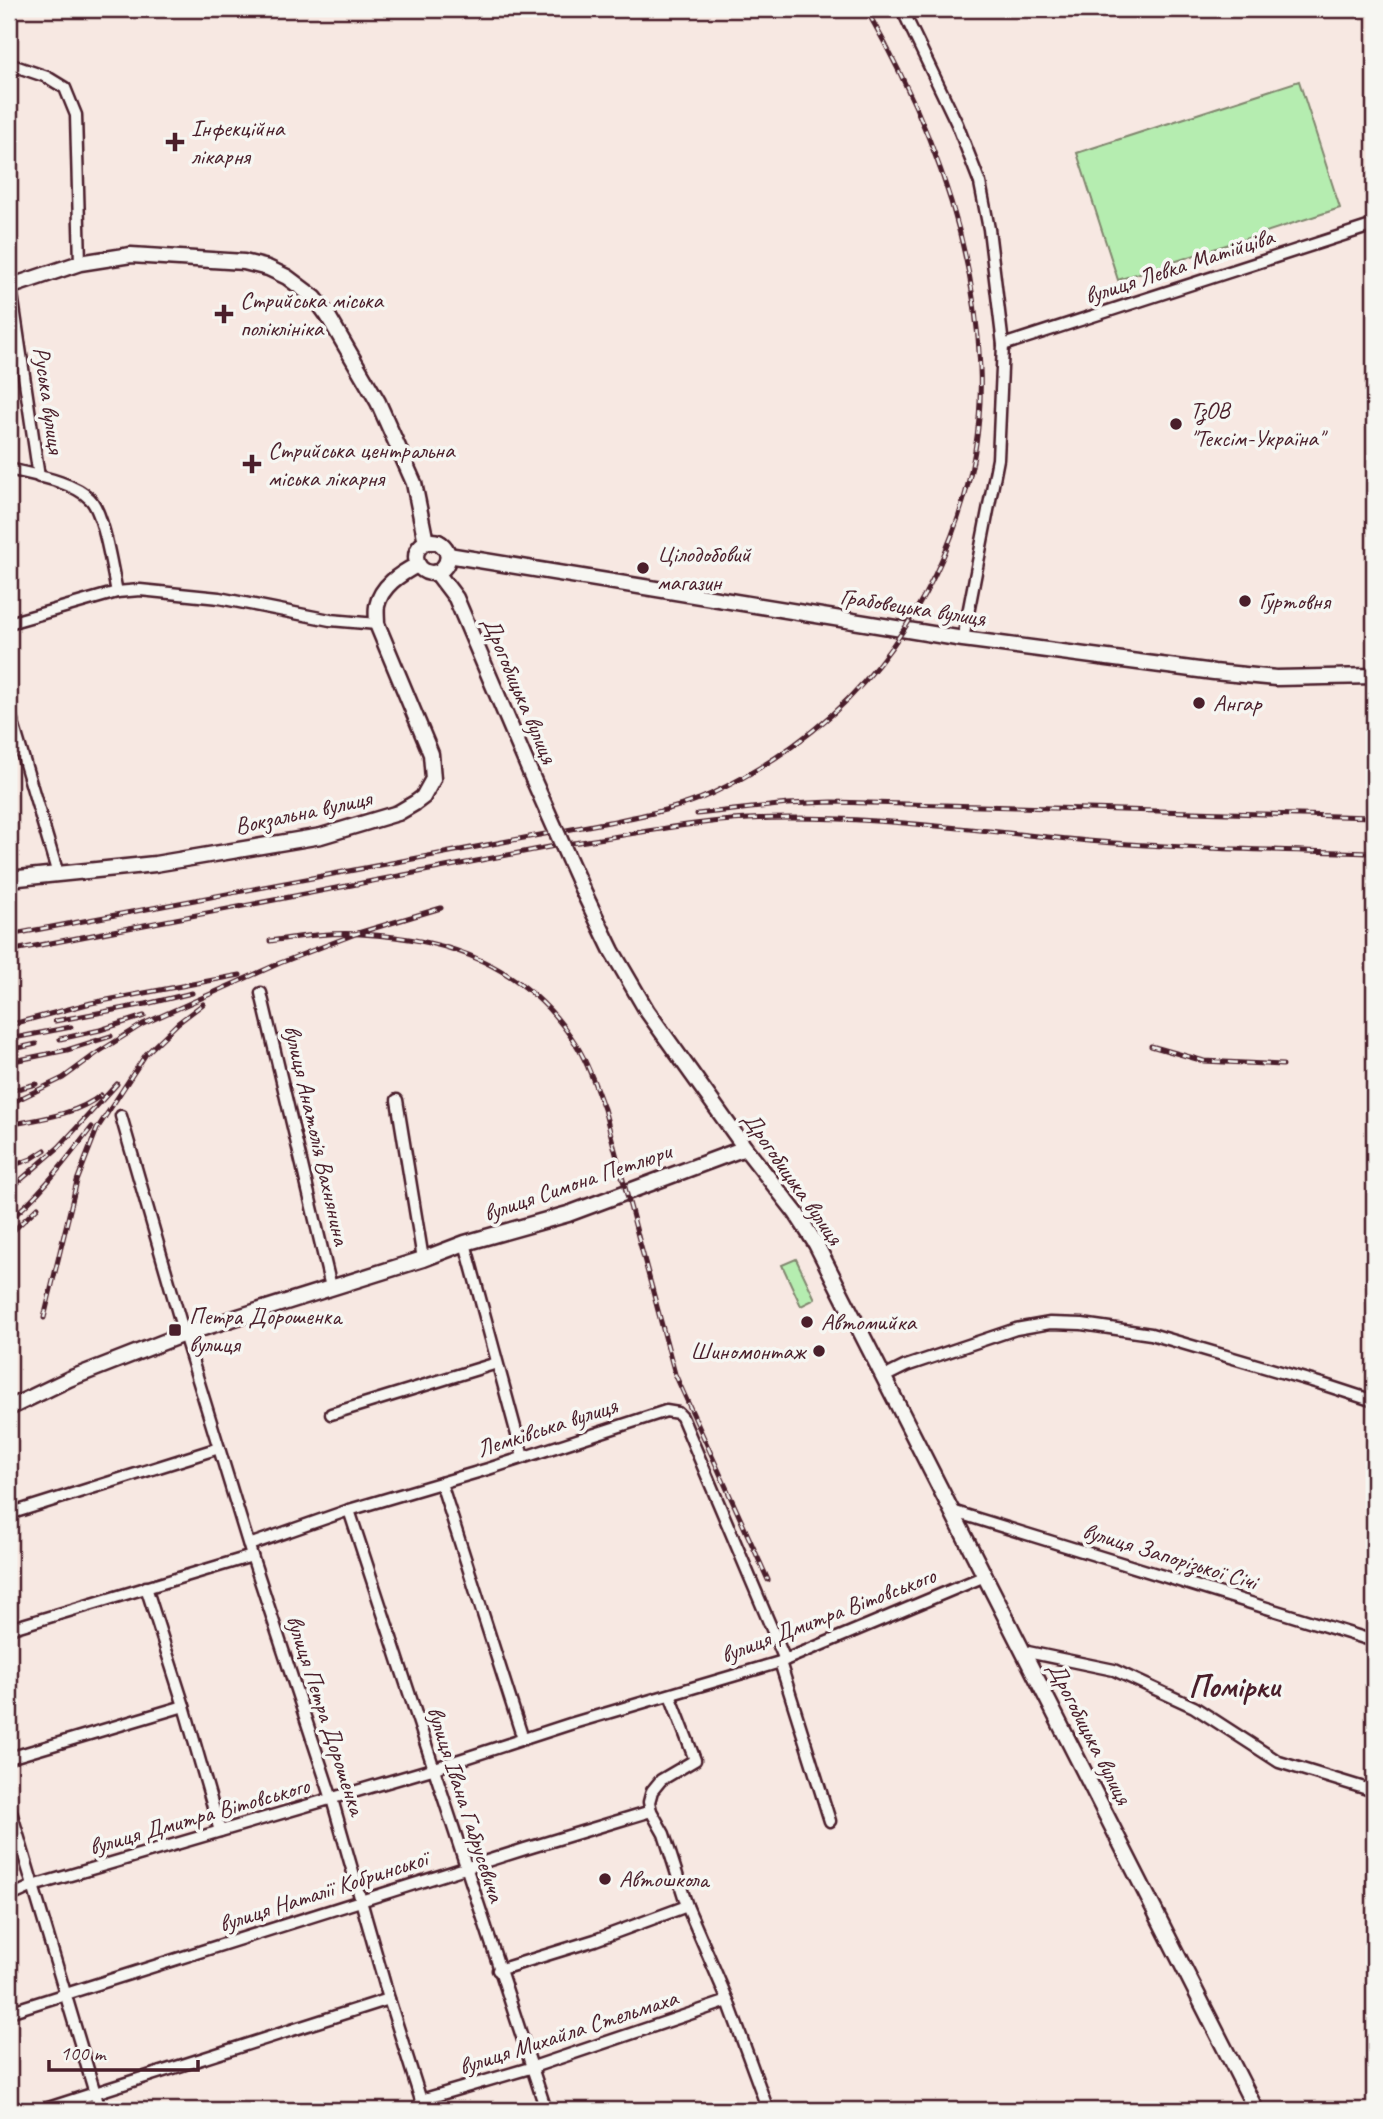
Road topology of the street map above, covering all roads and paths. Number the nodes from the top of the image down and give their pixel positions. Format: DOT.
graph roads {
  1 [pos="902,9"];
  2 [pos="9,64"];
  3 [pos="1368,227"];
  4 [pos="80,263"];
  5 [pos="10,287"];
  6 [pos="1003,345"];
  7 [pos="9,469"];
  8 [pos="39,477"];
  9 [pos="426,542"];
  10 [pos="448,555"];
  11 [pos="417,565"];
  12 [pos="438,573"];
  13 [pos="117,592"];
  14 [pos="9,623"];
  15 [pos="377,624"];
  16 [pos="963,639"];
  17 [pos="1374,676"];
  18 [pos="9,710"];
  19 [pos="58,874"];
  20 [pos="9,879"];
  21 [pos="261,993"];
  22 [pos="397,1100"];
  23 [pos="121,1116"];
  24 [pos="745,1148"];
  25 [pos="465,1244"];
  26 [pos="423,1259"];
  27 [pos="331,1287"];
  28 [pos="184,1334"];
  29 [pos="497,1363"];
  30 [pos="884,1377"];
  31 [pos="1374,1401"];
  32 [pos="9,1408"];
  33 [pos="331,1414"];
  34 [pos="219,1448"];
  35 [pos="523,1457"];
  36 [pos="441,1483"];
  37 [pos="349,1510"];
  38 [pos="952,1511"];
  39 [pos="9,1514"];
  40 [pos="249,1545"];
  41 [pos="252,1556"];
  42 [pos="985,1576"];
  43 [pos="146,1587"];
  44 [pos="9,1629"];
  45 [pos="1374,1641"];
  46 [pos="1023,1651"];
  47 [pos="783,1661"];
  48 [pos="670,1695"];
  49 [pos="184,1706"];
  50 [pos="523,1739"];
  51 [pos="9,1758"];
  52 [pos="432,1769"];
  53 [pos="1374,1791"];
  54 [pos="332,1798"];
  55 [pos="9,1805"];
  56 [pos="651,1811"];
  57 [pos="830,1821"];
  58 [pos="220,1831"];
  59 [pos="467,1868"];
  60 [pos="33,1886"];
  61 [pos="9,1897"];
  62 [pos="361,1902"];
  63 [pos="687,1906"];
  64 [pos="498,1970"];
  65 [pos="66,1994"];
  66 [pos="389,1999"];
  67 [pos="728,2001"];
  68 [pos="9,2012"];
  69 [pos="530,2068"];
  70 [pos="96,2093"];
  71 [pos="422,2105"];
  72 [pos="42,2110"];
  73 [pos="100,2110"];
  74 [pos="545,2110"];
  75 [pos="768,2110"];
  76 [pos="1256,2110"];
  1 -- 6 [label="street"];
  2 -- 4 [label="street"];
  3 -- 6 [label="street, вулиця Левка Матійціва"];
  4 -- 5 [label="main road"];
  4 -- 9 [label="main road"];
  5 -- 8 [label="street, Руська вулиця"];
  6 -- 16 [label="street"];
  7 -- 8 [label="street"];
  8 -- 13 [label="street"];
  9 -- 10 [label="main road"];
  9 -- 11 [label="main road"];
  10 -- 12 [label="main road"];
  10 -- 16 [label="main road, Грабовецька вулиця"];
  11 -- 12 [label="main road"];
  11 -- 15 [label="main road"];
  12 -- 24 [label="main road, Дрогобицька вулиця, bridge"];
  13 -- 14 [label="street"];
  13 -- 15 [label="street"];
  15 -- 19 [label="main road, Вокзальна вулиця"];
  16 -- 17 [label="main road, Грабовецька вулиця"];
  18 -- 19 [label="street"];
  19 -- 20 [label="main road, Вокзальна вулиця"];
  21 -- 27 [label="street, вулиця Анатолія Вахнянина"];
  22 -- 26 [label="street"];
  23 -- 28 [label="street, вулиця Петра Дорошенка"];
  24 -- 25 [label="main road, вулиця Симона Петлюри"];
  24 -- 30 [label="main road, Дрогобицька вулиця"];
  25 -- 26 [label="main road, вулиця Симона Петлюри"];
  25 -- 29 [label="street"];
  26 -- 27 [label="main road, вулиця Симона Петлюри"];
  27 -- 28 [label="main road, вулиця Симона Петлюри"];
  28 -- 32 [label="main road, вулиця Симона Петлюри"];
  28 -- 34 [label="street, вулиця Петра Дорошенка"];
  29 -- 33 [label="street"];
  29 -- 35 [label="street"];
  30 -- 31 [label="street"];
  30 -- 38 [label="main road, Дрогобицька вулиця"];
  34 -- 39 [label="street"];
  34 -- 40 [label="street, вулиця Петра Дорошенка"];
  35 -- 36 [label="street, Лемківська вулиця"];
  35 -- 47 [label="street, Лемківська вулиця"];
  36 -- 37 [label="street, Лемківська вулиця"];
  36 -- 50 [label="street"];
  37 -- 40 [label="street, Лемківська вулиця"];
  37 -- 52 [label="street, вулиця Івана Габрусевича"];
  38 -- 42 [label="main road, Дрогобицька вулиця"];
  38 -- 45 [label="street, вулиця Запорізької Січі"];
  40 -- 41 [label="street, вулиця Петра Дорошенка"];
  41 -- 43 [label="street"];
  41 -- 54 [label="street, вулиця Петра Дорошенка"];
  42 -- 46 [label="main road, Дрогобицька вулиця"];
  42 -- 47 [label="street, вулиця Дмитра Вітовського"];
  43 -- 44 [label="street"];
  43 -- 49 [label="street"];
  46 -- 53 [label="street"];
  46 -- 76 [label="main road, Дрогобицька вулиця"];
  47 -- 48 [label="street, вулиця Дмитра Вітовського"];
  47 -- 57 [label="street"];
  48 -- 50 [label="street, вулиця Дмитра Вітовського"];
  48 -- 56 [label="street"];
  49 -- 51 [label="street"];
  49 -- 58 [label="street"];
  50 -- 52 [label="street, вулиця Дмитра Вітовського"];
  52 -- 54 [label="street, вулиця Дмитра Вітовського"];
  52 -- 59 [label="street, вулиця Івана Габрусевича"];
  54 -- 58 [label="street, вулиця Дмитра Вітовського"];
  54 -- 62 [label="street, вулиця Петра Дорошенка"];
  55 -- 60 [label="street"];
  56 -- 59 [label="street, вулиця Наталії Кобринської"];
  56 -- 63 [label="street"];
  58 -- 60 [label="street, вулиця Дмитра Вітовського"];
  59 -- 62 [label="street, вулиця Наталії Кобринської"];
  59 -- 64 [label="street, вулиця Івана Габрусевича"];
  60 -- 61 [label="street, вулиця Дмитра Вітовського"];
  60 -- 65 [label="street"];
  62 -- 65 [label="street, вулиця Наталії Кобринської"];
  62 -- 66 [label="street, вулиця Петра Дорошенка"];
  63 -- 64 [label="street"];
  63 -- 67 [label="street"];
  64 -- 69 [label="street, вулиця Івана Габрусевича"];
  65 -- 68 [label="street, вулиця Наталії Кобринської"];
  65 -- 70 [label="street"];
  66 -- 70 [label="street"];
  66 -- 71 [label="street, вулиця Петра Дорошенка"];
  67 -- 69 [label="street, вулиця Михайла Стельмаха"];
  67 -- 75 [label="street"];
  69 -- 71 [label="street, вулиця Михайла Стельмаха"];
  69 -- 74 [label="street, вулиця Івана Габрусевича"];
  70 -- 72 [label="street"];
  70 -- 73 [label="street"];
}
